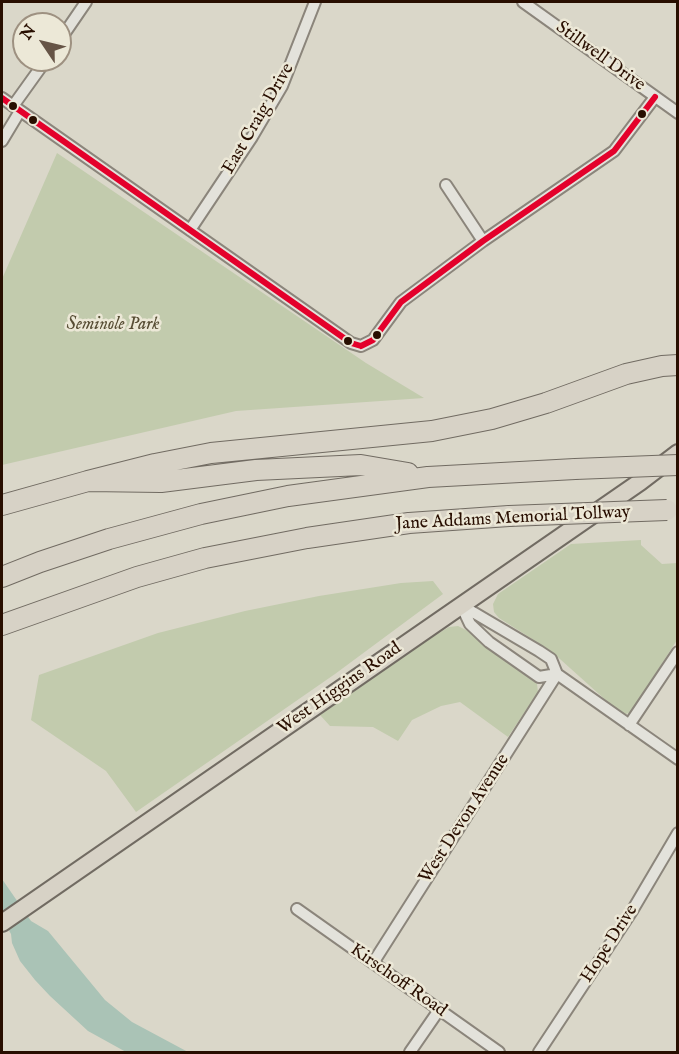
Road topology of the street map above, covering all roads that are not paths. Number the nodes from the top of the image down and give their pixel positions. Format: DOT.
graph roads {
  1 [pos="86,2"];
  2 [pos="315,2"];
  3 [pos="523,2"];
  4 [pos="72,22"];
  5 [pos="39,72"];
  6 [pos="655,97"];
  7 [pos="2,98"];
  8 [pos="17,109"];
  9 [pos="678,112"];
  10 [pos="2,141"];
  11 [pos="446,185"];
  12 [pos="190,230"];
  13 [pos="483,242"];
  14 [pos="678,365"];
  15 [pos="678,453"];
  16 [pos="678,465"];
  17 [pos="428,477"];
  18 [pos="88,481"];
  19 [pos="2,505"];
  20 [pos="672,510"];
  21 [pos="2,577"];
  22 [pos="461,604"];
  23 [pos="2,625"];
  24 [pos="678,652"];
  25 [pos="557,674"];
  26 [pos="629,725"];
  27 [pos="678,759"];
  28 [pos="678,833"];
  29 [pos="297,909"];
  30 [pos="2,923"];
  31 [pos="373,963"];
  32 [pos="439,1010"];
  33 [pos="410,1053"];
  34 [pos="499,1053"];
  35 [pos="539,1053"];
  1 -- 4 [label="street"];
  2 -- 12 [label="street, East Craig Drive"];
  3 -- 6 [label="street, Stillwell Drive"];
  5 -- 8 [label="street"];
  6 -- 9 [label="street, Stillwell Drive"];
  6 -- 13 [label="street"];
  7 -- 8 [label="street"];
  8 -- 10 [label="street"];
  8 -- 12 [label="street"];
  11 -- 13 [label="street"];
  12 -- 13 [label="street"];
  14 -- 18 [label="highway"];
  15 -- 22 [label="main road, West Higgins Road"];
  16 -- 17 [label="highway, bridge"];
  17 -- 18 [label="highway"];
  17 -- 21 [label="highway"];
  18 -- 19 [label="highway"];
  20 -- 23 [label="highway, Jane Addams Memorial Tollway, bridge"];
  22 -- 25 [label="street"];
  22 -- 25 [label="street"];
  22 -- 30 [label="main road, West Higgins Road"];
  24 -- 26 [label="street"];
  25 -- 26 [label="street"];
  25 -- 31 [label="street, West Devon Avenue"];
  26 -- 27 [label="street"];
  28 -- 35 [label="street, Hope Drive"];
  29 -- 31 [label="street, Kirschoff Road"];
  31 -- 32 [label="street, Kirschoff Road"];
  32 -- 33 [label="street"];
  32 -- 34 [label="street, Kirschoff Road"];
}
